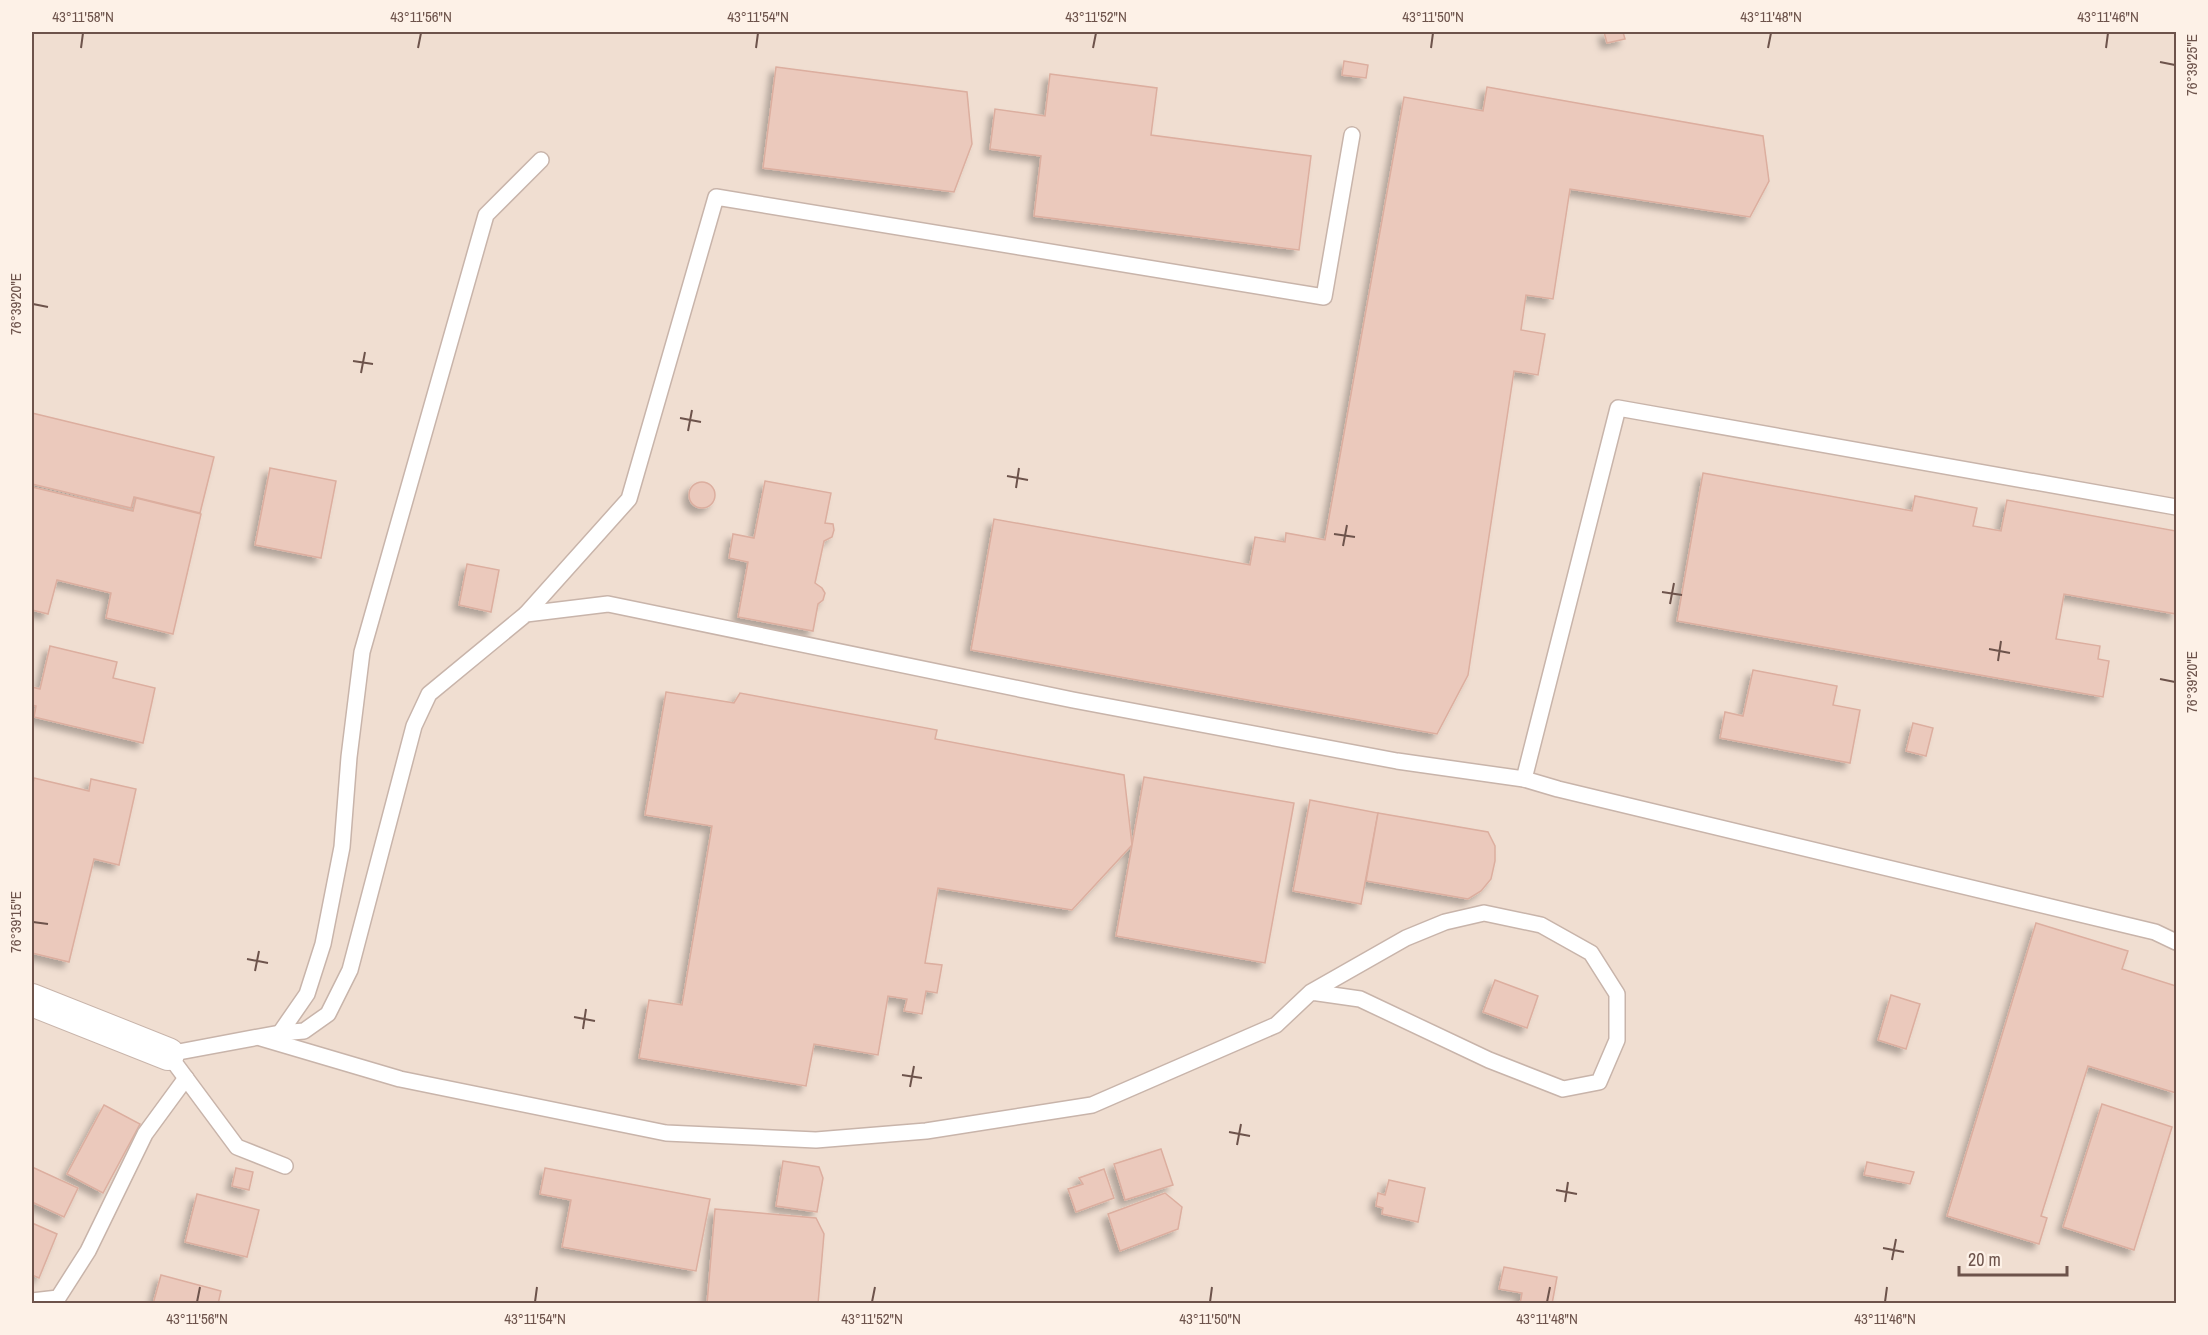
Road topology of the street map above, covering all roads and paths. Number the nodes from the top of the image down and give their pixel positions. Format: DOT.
graph roads {
  1 [pos="1352,135"];
  2 [pos="541,160"];
  3 [pos="2176,507"];
  4 [pos="526,614"];
  5 [pos="1524,779"];
  6 [pos="2176,942"];
  7 [pos="1311,992"];
  8 [pos="32,1000"];
  9 [pos="280,1033"];
  10 [pos="257,1037"];
  11 [pos="177,1066"];
  12 [pos="285,1166"];
  13 [pos="32,1301"];
  1 -- 4 [label="lane"];
  2 -- 9 [label="lane"];
  3 -- 5 [label="lane"];
  4 -- 5 [label="lane"];
  4 -- 9 [label="lane"];
  5 -- 6 [label="lane"];
  7 -- 7 [label="lane"];
  7 -- 10 [label="lane"];
  8 -- 11 [label="street"];
  9 -- 10 [label="lane"];
  10 -- 11 [label="lane"];
  11 -- 12 [label="lane"];
  11 -- 13 [label="lane"];
}
